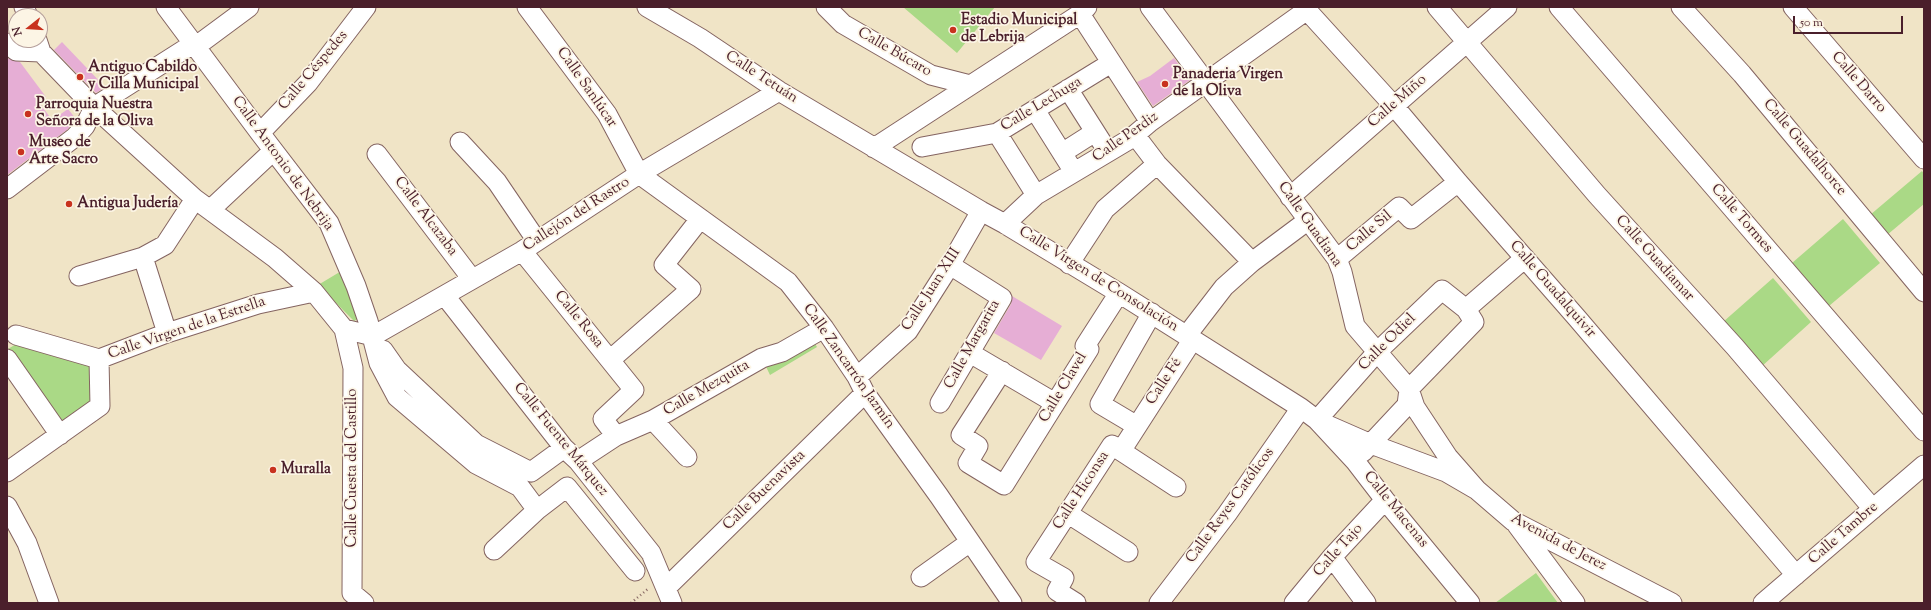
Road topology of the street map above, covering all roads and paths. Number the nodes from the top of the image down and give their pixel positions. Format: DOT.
graph roads {
  1 [pos="166,7"];
  2 [pos="249,7"];
  3 [pos="366,7"];
  4 [pos="527,7"];
  5 [pos="647,7"];
  6 [pos="826,7"];
  7 [pos="1150,7"];
  8 [pos="1436,7"];
  9 [pos="1507,7"];
  10 [pos="1559,7"];
  11 [pos="1680,7"];
  12 [pos="1793,7"];
  13 [pos="1306,9"];
  14 [pos="1084,11"];
  15 [pos="1467,43"];
  16 [pos="194,45"];
  17 [pos="13,48"];
  18 [pos="30,48"];
  19 [pos="41,48"];
  20 [pos="1110,63"];
  21 [pos="1207,82"];
  22 [pos="970,85"];
  23 [pos="1068,89"];
  24 [pos="779,91"];
  25 [pos="1394,106"];
  26 [pos="94,107"];
  27 [pos="1035,110"];
  28 [pos="1150,122"];
  29 [pos="1095,132"];
  30 [pos="260,133"];
  31 [pos="997,133"];
  32 [pos="1135,135"];
  33 [pos="460,142"];
  34 [pos="922,147"];
  35 [pos="874,148"];
  36 [pos="273,151"];
  37 [pos="1108,152"];
  38 [pos="1062,153"];
  39 [pos="377,154"];
  40 [pos="1924,159"];
  41 [pos="1157,164"];
  42 [pos="1074,172"];
  43 [pos="639,174"];
  44 [pos="1458,182"];
  45 [pos="7,189"];
  46 [pos="1036,195"];
  47 [pos="1290,197"];
  48 [pos="202,204"];
  49 [pos="981,211"];
  50 [pos="700,219"];
  51 [pos="1307,221"];
  52 [pos="1005,224"];
  53 [pos="530,246"];
  54 [pos="143,257"];
  55 [pos="1525,258"];
  56 [pos="1337,259"];
  57 [pos="1252,262"];
  58 [pos="1070,264"];
  59 [pos="950,265"];
  60 [pos="79,276"];
  61 [pos="472,279"];
  62 [pos="314,292"];
  63 [pos="1924,292"];
  64 [pos="1119,293"];
  65 [pos="450,302"];
  66 [pos="1466,309"];
  67 [pos="1152,313"];
  68 [pos="824,328"];
  69 [pos="344,329"];
  70 [pos="167,333"];
  71 [pos="16,335"];
  72 [pos="373,336"];
  73 [pos="1190,337"];
  74 [pos="1377,352"];
  75 [pos="970,353"];
  76 [pos="7,359"];
  77 [pos="99,359"];
  78 [pos="610,360"];
  79 [pos="1002,371"];
  80 [pos="862,380"];
  81 [pos="1409,389"];
  82 [pos="940,403"];
  83 [pos="1055,403"];
  84 [pos="1301,408"];
  85 [pos="653,420"];
  86 [pos="1317,420"];
  87 [pos="1137,426"];
  88 [pos="1924,431"];
  89 [pos="60,434"];
  90 [pos="616,436"];
  91 [pos="1371,444"];
  92 [pos="564,448"];
  93 [pos="1116,448"];
  94 [pos="687,457"];
  95 [pos="578,461"];
  96 [pos="1355,461"];
  97 [pos="1924,465"];
  98 [pos="7,472"];
  99 [pos="1176,487"];
  100 [pos="1477,490"];
  101 [pos="1385,500"];
  102 [pos="7,506"];
  103 [pos="1873,509"];
  104 [pos="537,510"];
  105 [pos="1067,513"];
  106 [pos="1513,521"];
  107 [pos="970,542"];
  108 [pos="494,550"];
  109 [pos="1128,552"];
  110 [pos="1332,557"];
  111 [pos="635,571"];
  112 [pos="1796,576"];
  113 [pos="921,577"];
  114 [pos="648,588"];
  115 [pos="669,596"];
  116 [pos="49,603"];
  117 [pos="364,603"];
  118 [pos="631,603"];
  119 [pos="1012,603"];
  120 [pos="1076,603"];
  121 [pos="1159,603"];
  122 [pos="1294,603"];
  123 [pos="1366,603"];
  124 [pos="1470,603"];
  125 [pos="1575,603"];
  126 [pos="1672,603"];
  127 [pos="1764,603"];
  1 -- 16 [label="street, Calle Antonio de Nebrija"];
  2 -- 16 [label="street"];
  3 -- 30 [label="street, Calle Céspedes"];
  4 -- 43 [label="street, Calle Sanlúcar"];
  5 -- 24 [label="street, Calle Tetuán"];
  6 -- 22 [label="street, Calle Búcaro"];
  7 -- 21 [label="street, Calle Guadiana"];
  8 -- 15 [label="street, Calle Guadiamar"];
  9 -- 15 [label="street, Calle Miño"];
  10 -- 88 [label="street, Calle Tormes"];
  11 -- 63 [label="street, Calle Guadalhorce"];
  12 -- 40 [label="street, Calle Darro"];
  13 -- 21 [label="street, Calle Perdiz"];
  13 -- 25 [label="street, Calle Guadalquivir"];
  14 -- 20 [label="street"];
  14 -- 22 [label="street"];
  15 -- 25 [label="street, Calle Miño"];
  15 -- 103 [label="street, Calle Guadiamar"];
  16 -- 26 [label="street"];
  16 -- 30 [label="street, Calle Antonio de Nebrija"];
  17 -- 18 [label="street"];
  19 -- 26 [label="street"];
  20 -- 23 [label="street, Calle Lechuga"];
  20 -- 28 [label="street"];
  21 -- 28 [label="street, Calle Perdiz"];
  21 -- 47 [label="street, Calle Guadiana"];
  22 -- 35 [label="street"];
  23 -- 27 [label="street, Calle Lechuga"];
  23 -- 29 [label="street"];
  24 -- 35 [label="street, Calle Tetuán"];
  24 -- 43 [label="street, Callejón del Rastro"];
  25 -- 44 [label="street, Calle Guadalquivir"];
  25 -- 47 [label="street, Calle Miño"];
  26 -- 45 [label="street"];
  26 -- 48 [label="street"];
  27 -- 31 [label="street, Calle Lechuga"];
  27 -- 38 [label="street"];
  28 -- 32 [label="street, Calle Perdiz"];
  29 -- 37 [label="street"];
  29 -- 38 [label="street"];
  30 -- 36 [label="street, Calle Antonio de Nebrija"];
  31 -- 34 [label="street, Calle Lechuga"];
  31 -- 46 [label="street"];
  32 -- 37 [label="street, Calle Perdiz"];
  32 -- 41 [label="street"];
  33 -- 53 [label="street, Calle Rosa"];
  35 -- 49 [label="street, Calle Virgen de Consolación"];
  36 -- 48 [label="street"];
  36 -- 72 [label="street, Calle Antonio de Nebrija"];
  37 -- 42 [label="street, Calle Perdiz"];
  38 -- 42 [label="street"];
  39 -- 61 [label="street, Calle Alcazaba"];
  41 -- 57 [label="street"];
  41 -- 58 [label="street"];
  42 -- 46 [label="street, Calle Perdiz"];
  43 -- 50 [label="street, Calle Zancarrón Jazmín"];
  43 -- 53 [label="street, Callejón del Rastro"];
  44 -- 55 [label="street, Calle Guadalquivir"];
  44 -- 56 [label="street, Calle Sil"];
  46 -- 52 [label="street, Calle Perdiz"];
  47 -- 51 [label="street, Calle Guadiana"];
  48 -- 54 [label="street"];
  48 -- 62 [label="street"];
  49 -- 52 [label="street, Calle Virgen de Consolación"];
  49 -- 59 [label="street, Calle Juan XIII"];
  50 -- 68 [label="street, Calle Zancarrón Jazmín"];
  50 -- 78 [label="street"];
  51 -- 56 [label="street, Calle Guadiana"];
  51 -- 57 [label="street, Calle Fé"];
  52 -- 58 [label="street, Calle Virgen de Consolación"];
  53 -- 61 [label="street, Callejón del Rastro"];
  53 -- 78 [label="street, Calle Rosa"];
  54 -- 60 [label="street"];
  54 -- 70 [label="street"];
  55 -- 66 [label="street"];
  55 -- 112 [label="street, Calle Guadalquivir"];
  56 -- 74 [label="street, Calle Guadiana"];
  57 -- 73 [label="street, Calle Fé"];
  58 -- 64 [label="street, Calle Virgen de Consolación"];
  59 -- 75 [label="street, Calle Margarita"];
  59 -- 80 [label="street, Calle Juan XIII"];
  61 -- 65 [label="street, Callejón del Rastro"];
  62 -- 69 [label="street"];
  62 -- 70 [label="street, Calle Virgen de la Estrella"];
  64 -- 67 [label="street, Calle Virgen de Consolación"];
  64 -- 83 [label="street, Calle Clavel"];
  65 -- 72 [label="street, Callejón del Rastro"];
  65 -- 92 [label="street, Calle Fuente Márquez"];
  66 -- 74 [label="street, Calle Odiel"];
  66 -- 81 [label="street"];
  67 -- 73 [label="street, Calle Virgen de Consolación"];
  67 -- 87 [label="street"];
  68 -- 80 [label="street, Calle Zancarrón Jazmín"];
  68 -- 85 [label="street, Calle Mezquita"];
  69 -- 72 [label="street"];
  69 -- 117 [label="street, Calle Cuesta del Castillo"];
  70 -- 77 [label="street, Calle Virgen de la Estrella"];
  71 -- 77 [label="street, Calle Virgen de la Estrella"];
  72 -- 92 [label="street"];
  72 -- 104 [label="street"];
  73 -- 84 [label="street, Calle Virgen de Consolación"];
  73 -- 87 [label="street, Calle Fé"];
  74 -- 81 [label="street, Calle Guadiana"];
  74 -- 86 [label="street, Calle Odiel"];
  75 -- 79 [label="street"];
  75 -- 82 [label="street, Calle Margarita"];
  76 -- 89 [label="street"];
  77 -- 89 [label="street"];
  78 -- 90 [label="street, Calle Rosa"];
  79 -- 83 [label="street"];
  79 -- 83 [label="street, Calle Clavel"];
  80 -- 107 [label="street, Calle Zancarrón Jazmín"];
  80 -- 115 [label="street, Calle Buenavista"];
  81 -- 91 [label="street"];
  81 -- 100 [label="street, Calle Guadiana"];
  84 -- 86 [label="street, Calle Virgen de Consolación"];
  84 -- 121 [label="street, Calle Reyes Católicos"];
  85 -- 90 [label="street, Calle Mezquita"];
  85 -- 94 [label="street, Calle Mezquita"];
  86 -- 91 [label="street, Avenida de Jerez"];
  86 -- 96 [label="street, Calle Macenas"];
  87 -- 93 [label="street, Calle Fé"];
  89 -- 98 [label="street"];
  90 -- 95 [label="street, Calle Mezquita"];
  91 -- 96 [label="street"];
  91 -- 100 [label="street, Avenida de Jerez"];
  92 -- 95 [label="street, Calle Fuente Márquez"];
  93 -- 99 [label="street"];
  93 -- 105 [label="street, Calle Hiconsa"];
  95 -- 115 [label="street, Calle Fuente Márquez"];
  96 -- 101 [label="street, Calle Macenas"];
  97 -- 103 [label="street, Calle Tambre"];
  100 -- 106 [label="street, Avenida de Jerez"];
  101 -- 110 [label="street, Calle Tajo"];
  101 -- 124 [label="street, Calle Macenas"];
  102 -- 116 [label="street"];
  103 -- 112 [label="street, Calle Tambre"];
  104 -- 108 [label="street"];
  104 -- 111 [label="street"];
  105 -- 109 [label="street"];
  105 -- 120 [label="street, Calle Hiconsa"];
  106 -- 125 [label="street"];
  106 -- 126 [label="street, Avenida de Jerez"];
  107 -- 113 [label="street"];
  107 -- 119 [label="street, Calle Zancarrón Jazmín"];
  110 -- 122 [label="street, Calle Tajo"];
  110 -- 123 [label="street"];
  112 -- 127 [label="street, Calle Tambre"];
  114 -- 118 [label="path"];
}
